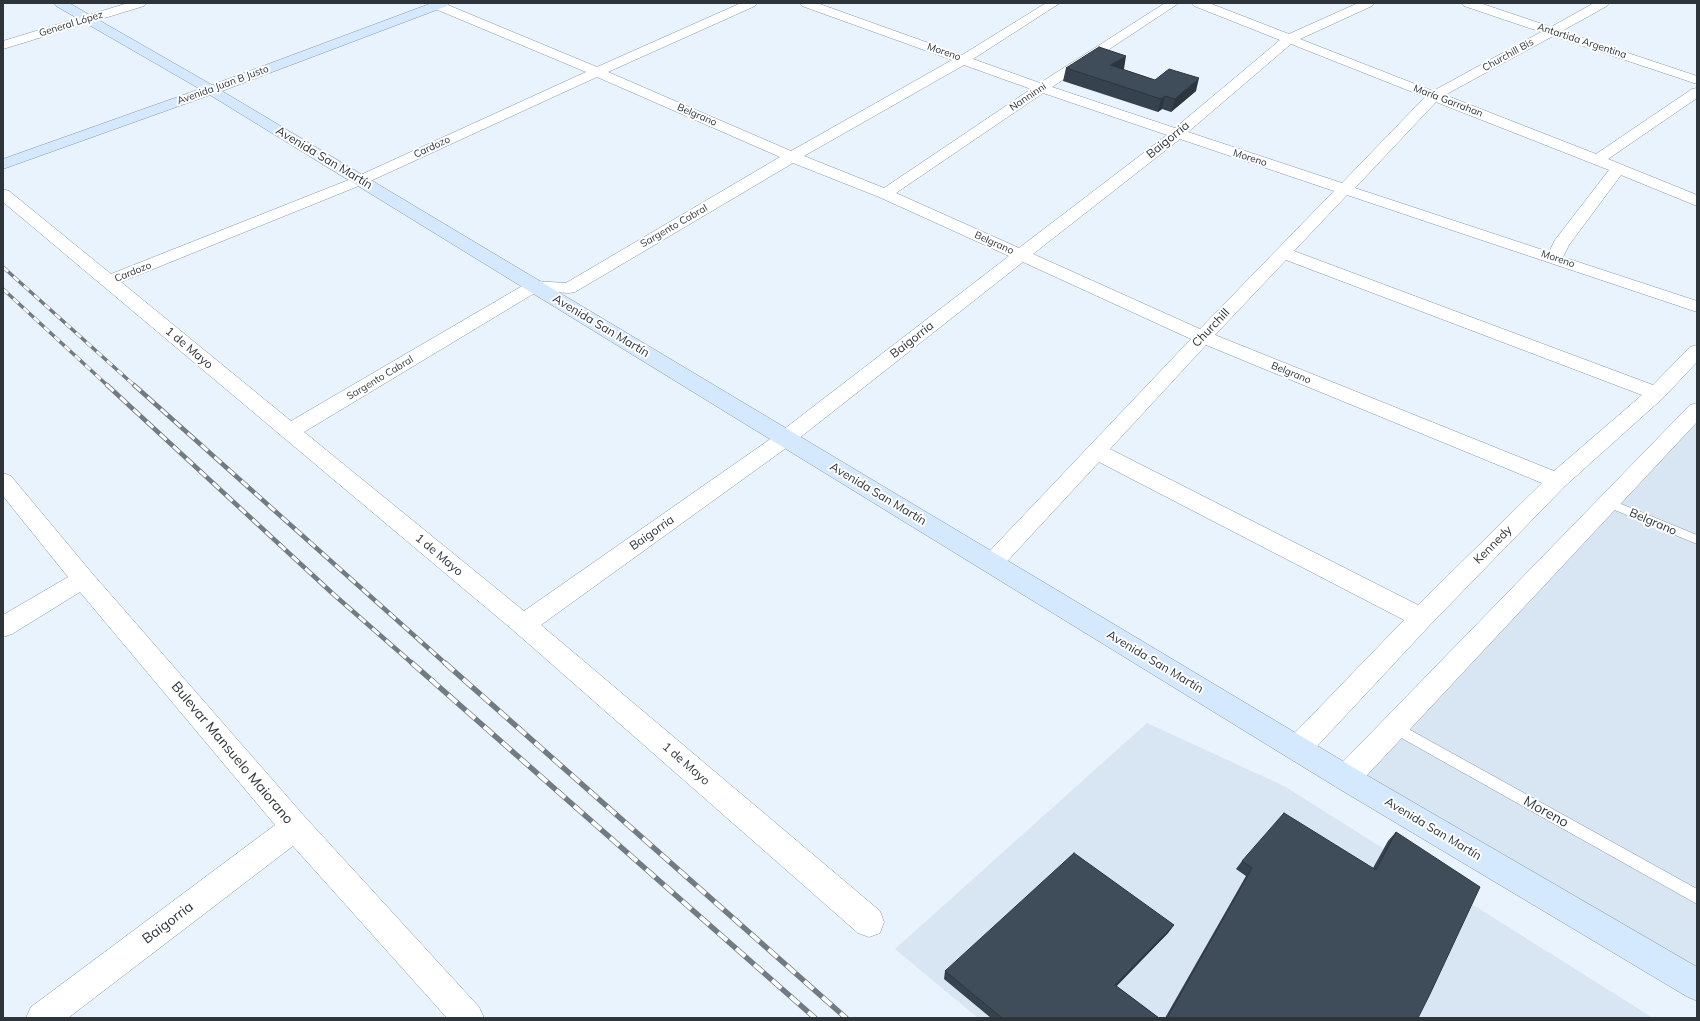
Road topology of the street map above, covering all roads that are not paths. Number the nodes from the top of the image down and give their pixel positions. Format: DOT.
graph roads {
  1 [pos="60,3"];
  2 [pos="140,3"];
  3 [pos="751,3"];
  4 [pos="806,3"];
  5 [pos="1054,3"];
  6 [pos="1173,3"];
  7 [pos="1198,3"];
  8 [pos="1368,3"];
  9 [pos="1468,3"];
  10 [pos="1603,3"];
  11 [pos="438,4"];
  12 [pos="87,19"];
  13 [pos="1551,31"];
  14 [pos="1289,39"];
  15 [pos="3,45"];
  16 [pos="964,59"];
  17 [pos="597,72"];
  18 [pos="1697,80"];
  19 [pos="1041,88"];
  20 [pos="211,90"];
  21 [pos="1697,92"];
  22 [pos="1434,96"];
  23 [pos="1177,134"];
  24 [pos="792,157"];
  25 [pos="1597,160"];
  26 [pos="3,164"];
  27 [pos="1618,168"];
  28 [pos="361,180"];
  29 [pos="1344,189"];
  30 [pos="3,194"];
  31 [pos="885,194"];
  32 [pos="1697,201"];
  33 [pos="1283,253"];
  34 [pos="1022,255"];
  35 [pos="1554,258"];
  36 [pos="108,281"];
  37 [pos="535,286"];
  38 [pos="1697,306"];
  39 [pos="1202,337"];
  40 [pos="1697,351"];
  41 [pos="1656,393"];
  42 [pos="1697,410"];
  43 [pos="290,432"];
  44 [pos="786,438"];
  45 [pos="1096,451"];
  46 [pos="3,481"];
  47 [pos="1557,481"];
  48 [pos="1609,503"];
  49 [pos="1697,540"];
  50 [pos="992,563"];
  51 [pos="83,579"];
  52 [pos="1421,618"];
  53 [pos="523,624"];
  54 [pos="3,626"];
  55 [pos="1394,728"];
  56 [pos="1298,748"];
  57 [pos="1346,778"];
  58 [pos="295,827"];
  59 [pos="1697,897"];
  60 [pos="869,922"];
  61 [pos="1697,985"];
  62 [pos="42,1018"];
  63 [pos="468,1018"];
  1 -- 12 [label="street, Avenida San Martín"];
  2 -- 12 [label="street, General López"];
  3 -- 17 [label="street, Cardozo"];
  4 -- 16 [label="street, Moreno"];
  5 -- 16 [label="street, Sargento Cabral"];
  6 -- 19 [label="street, Nanninni"];
  7 -- 14 [label="street, María Garrahan"];
  8 -- 14 [label="street, Baigorria"];
  9 -- 13 [label="street, Antartida Argentina"];
  10 -- 13 [label="street, Churchill Bis"];
  11 -- 17 [label="street, Belgrano"];
  11 -- 20 [label="street, Avenida Juan B Justo"];
  12 -- 15 [label="street, General López"];
  12 -- 20 [label="street, Avenida San Martín"];
  13 -- 18 [label="street, Antartida Argentina"];
  13 -- 22 [label="street, Churchill Bis"];
  14 -- 22 [label="street, María Garrahan"];
  14 -- 23 [label="street, Baigorria"];
  16 -- 19 [label="street, Moreno"];
  16 -- 24 [label="street, Sargento Cabral"];
  17 -- 24 [label="street, Belgrano"];
  17 -- 28 [label="street, Cardozo"];
  19 -- 23 [label="street, Moreno"];
  19 -- 31 [label="street, Nanninni"];
  20 -- 26 [label="street, Avenida Juan B Justo"];
  20 -- 28 [label="street, Avenida San Martín"];
  21 -- 25 [label="street"];
  22 -- 25 [label="street, María Garrahan"];
  22 -- 29 [label="street, Churchill"];
  23 -- 29 [label="street, Moreno"];
  23 -- 34 [label="street, Baigorria"];
  24 -- 31 [label="street, Belgrano"];
  24 -- 37 [label="street, Sargento Cabral"];
  25 -- 27 [label="street, María Garrahan"];
  27 -- 32 [label="street, María Garrahan"];
  27 -- 35 [label="street"];
  28 -- 36 [label="street, Cardozo"];
  28 -- 37 [label="street, Avenida San Martín"];
  29 -- 33 [label="street, Churchill"];
  29 -- 35 [label="street, Moreno"];
  30 -- 36 [label="street, 1 de Mayo"];
  31 -- 34 [label="street, Belgrano"];
  33 -- 39 [label="street, Churchill"];
  33 -- 41 [label="street"];
  34 -- 39 [label="street, Belgrano"];
  34 -- 44 [label="street, Baigorria"];
  35 -- 38 [label="street, Moreno"];
  36 -- 43 [label="street, 1 de Mayo"];
  37 -- 43 [label="street, Sargento Cabral"];
  37 -- 44 [label="street, Avenida San Martín"];
  39 -- 45 [label="street, Churchill"];
  39 -- 47 [label="street, Belgrano"];
  40 -- 41 [label="street, Kennedy"];
  41 -- 47 [label="street, Kennedy"];
  42 -- 48 [label="street"];
  43 -- 53 [label="street, 1 de Mayo"];
  44 -- 50 [label="street, Avenida San Martín"];
  44 -- 53 [label="street, Baigorria"];
  45 -- 50 [label="street, Churchill"];
  45 -- 52 [label="street"];
  46 -- 51 [label="street, Bulevar Mansuelo Maiorano"];
  47 -- 52 [label="street, Kennedy"];
  48 -- 49 [label="lane, Belgrano"];
  48 -- 55 [label="street"];
  50 -- 56 [label="street, Avenida San Martín"];
  51 -- 54 [label="street"];
  51 -- 58 [label="street, Bulevar Mansuelo Maiorano"];
  52 -- 56 [label="street, Kennedy"];
  53 -- 60 [label="street, 1 de Mayo"];
  55 -- 57 [label="street"];
  55 -- 59 [label="lane, Moreno"];
  56 -- 57 [label="street, Avenida San Martín"];
  57 -- 61 [label="street, Avenida San Martín"];
  58 -- 62 [label="street, Baigorria"];
  58 -- 63 [label="street, Bulevar Mansuelo Maiorano"];
}
